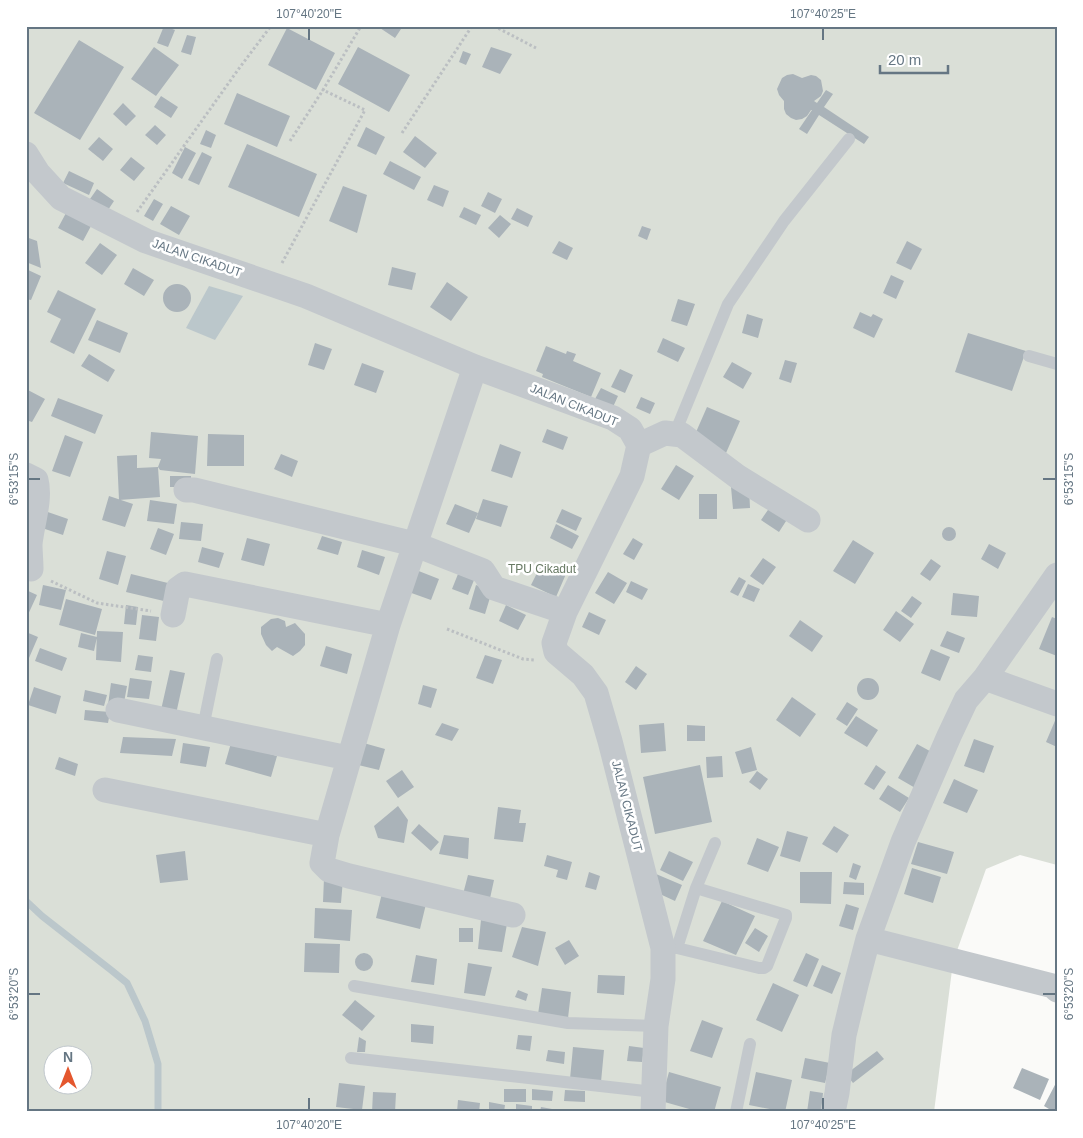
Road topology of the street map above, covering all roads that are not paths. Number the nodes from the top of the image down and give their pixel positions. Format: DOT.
graph roads {
  1 [pos="849,139"];
  2 [pos="26,154"];
  3 [pos="1029,356"];
  4 [pos="1057,364"];
  5 [pos="475,367"];
  6 [pos="674,433"];
  7 [pos="639,445"];
  8 [pos="26,475"];
  9 [pos="186,490"];
  10 [pos="808,520"];
  11 [pos="414,544"];
  12 [pos="32,569"];
  13 [pos="1057,575"];
  14 [pos="565,612"];
  15 [pos="173,614"];
  16 [pos="388,625"];
  17 [pos="217,659"];
  18 [pos="985,678"];
  19 [pos="1057,704"];
  20 [pos="118,710"];
  21 [pos="203,728"];
  22 [pos="348,758"];
  23 [pos="105,790"];
  24 [pos="326,835"];
  25 [pos="714,844"];
  26 [pos="696,888"];
  27 [pos="513,915"];
  28 [pos="868,939"];
  29 [pos="670,948"];
  30 [pos="354,986"];
  31 [pos="1057,990"];
  32 [pos="656,1026"];
  33 [pos="750,1044"];
  34 [pos="351,1058"];
  35 [pos="654,1102"];
  36 [pos="736,1112"];
  37 [pos="833,1112"];
  1 -- 6 [label="lane"];
  2 -- 5 [label="street, JALAN CIKADUT"];
  3 -- 4 [label="lane"];
  5 -- 7 [label="street, JALAN CIKADUT"];
  5 -- 11 [label="street"];
  6 -- 7 [label="street"];
  6 -- 10 [label="street"];
  7 -- 14 [label="street"];
  8 -- 12 [label="street"];
  9 -- 11 [label="street"];
  11 -- 14 [label="street"];
  11 -- 16 [label="street"];
  13 -- 18 [label="street"];
  14 -- 29 [label="street, JALAN CIKADUT"];
  15 -- 16 [label="street"];
  16 -- 22 [label="street"];
  17 -- 21 [label="lane"];
  18 -- 19 [label="street"];
  18 -- 28 [label="street"];
  20 -- 21 [label="street"];
  21 -- 22 [label="street"];
  22 -- 24 [label="street"];
  23 -- 24 [label="street"];
  24 -- 27 [label="street"];
  25 -- 26 [label="lane"];
  26 -- 29 [label="lane"];
  26 -- 29 [label="lane"];
  28 -- 31 [label="street"];
  28 -- 37 [label="street"];
  29 -- 32 [label="street, JALAN CIKADUT"];
  30 -- 32 [label="lane"];
  32 -- 35 [label="street, JALAN CIKADUT"];
  33 -- 36 [label="lane"];
  34 -- 35 [label="lane"];
}
